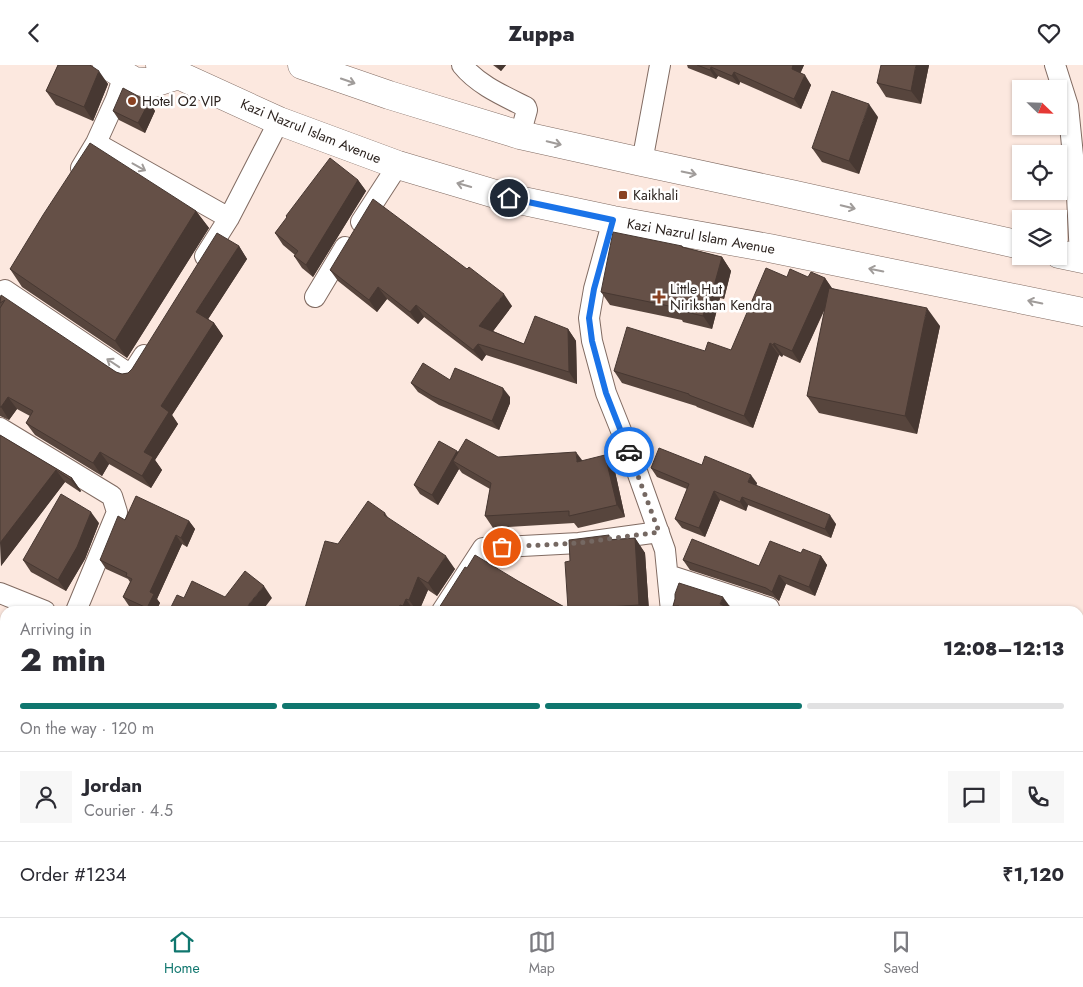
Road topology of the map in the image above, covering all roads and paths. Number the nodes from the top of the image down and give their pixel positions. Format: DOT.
graph roads {
  1 [pos="302,65"];
  2 [pos="462,65"];
  3 [pos="660,65"];
  4 [pos="1055,65"];
  5 [pos="115,70"];
  6 [pos="170,70"];
  7 [pos="279,121"];
  8 [pos="520,135"];
  9 [pos="96,143"];
  10 [pos="642,163"];
  11 [pos="398,165"];
  12 [pos="71,184"];
  13 [pos="228,218"];
  14 [pos="613,220"];
  15 [pos="1012,243"];
  16 [pos="1074,257"];
  17 [pos="198,268"];
  18 [pos="7,288"];
  19 [pos="314,297"];
  20 [pos="1083,312"];
  21 [pos="152,342"];
  22 [pos="0,428"];
  23 [pos="659,532"];
  24 [pos="668,575"];
  25 [pos="0,593"];
  26 [pos="32,606"];
  27 [pos="78,606"];
  28 [pos="445,606"];
  29 [pos="671,606"];
  30 [pos="763,606"];
  1 -- 8 [label="main road, one-way"];
  2 -- 8 [label="street"];
  3 -- 10 [label="street"];
  4 -- 16 [label="street"];
  5 -- 6 [label="main road"];
  5 -- 9 [label="street"];
  6 -- 7 [label="main road, Kazi Nazrul Islam Avenue"];
  7 -- 11 [label="main road, Kazi Nazrul Islam Avenue"];
  7 -- 13 [label="street"];
  8 -- 10 [label="main road, one-way"];
  9 -- 12 [label="street"];
  9 -- 13 [label="street, one-way"];
  10 -- 15 [label="main road, one-way"];
  14 -- 11 [label="main road, Kazi Nazrul Islam Avenue, one-way"];
  11 -- 19 [label="street"];
  13 -- 17 [label="street"];
  20 -- 14 [label="main road, Kazi Nazrul Islam Avenue, one-way"];
  14 -- 23 [label="street"];
  21 -- 18 [label="street, one-way"];
  22 -- 27 [label="street"];
  23 -- 24 [label="street"];
  23 -- 28 [label="street"];
  24 -- 29 [label="street"];
  24 -- 30 [label="street"];
  25 -- 26 [label="street"];
}
